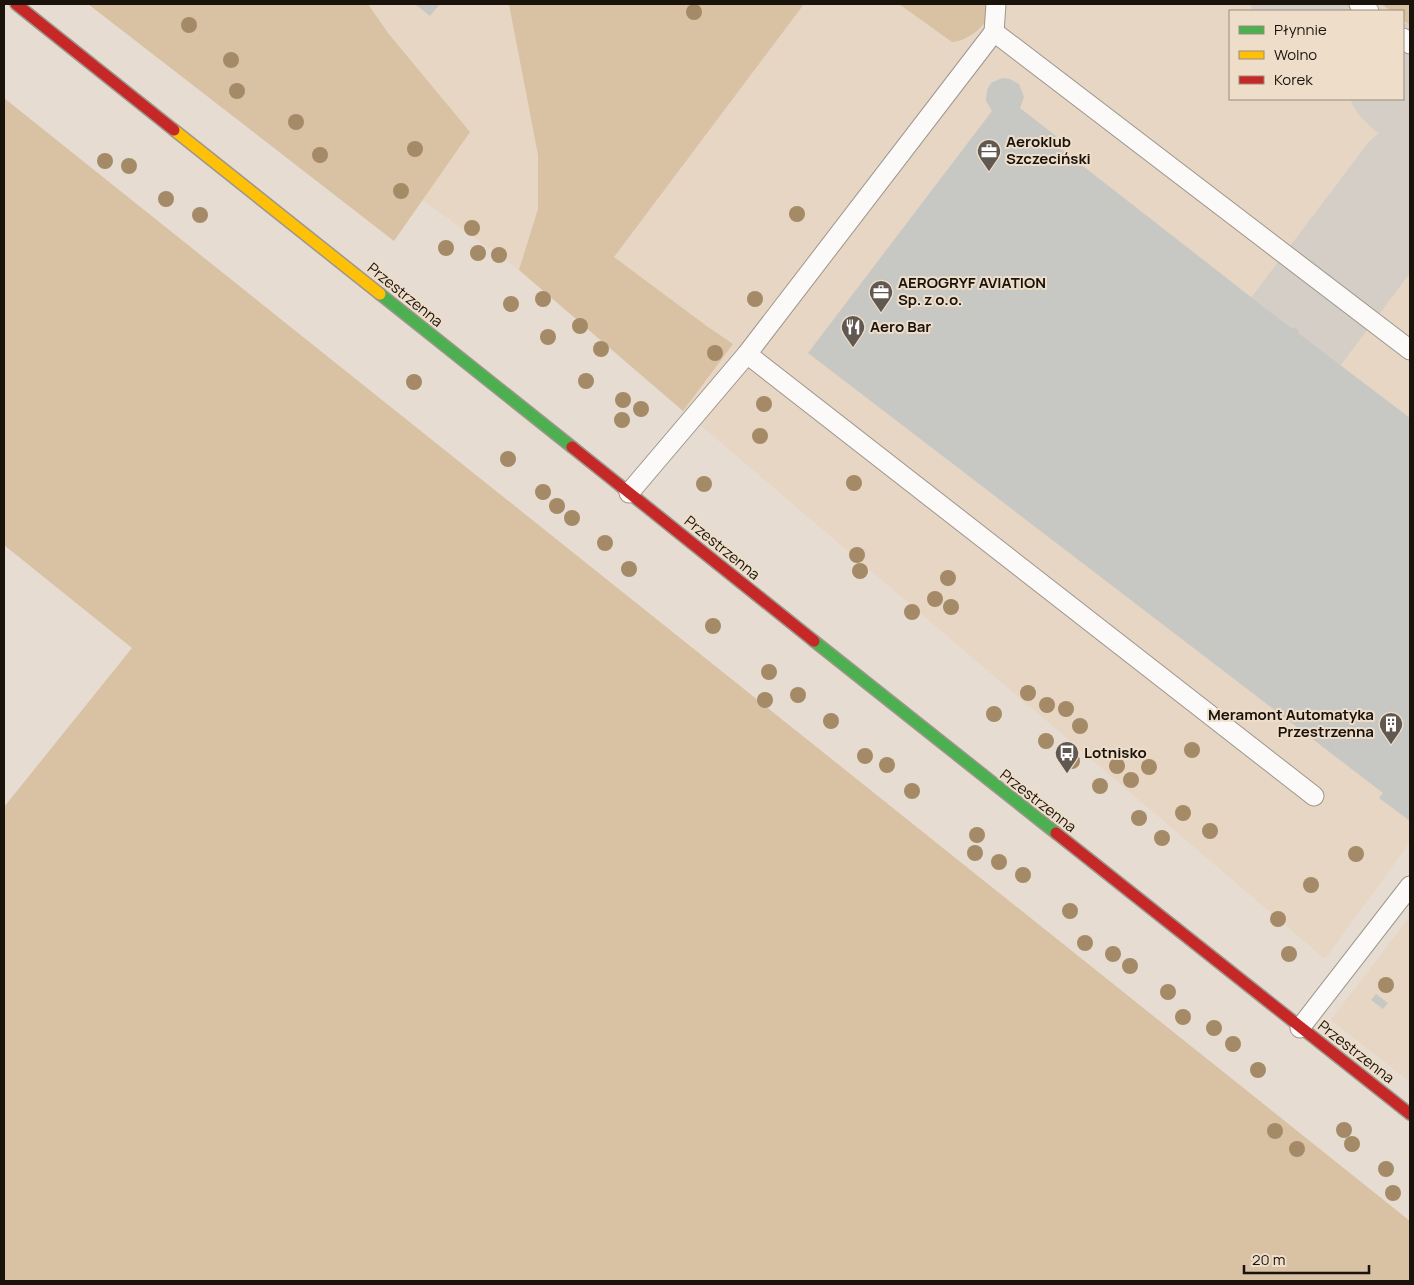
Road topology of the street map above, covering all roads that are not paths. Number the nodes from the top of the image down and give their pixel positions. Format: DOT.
graph roads {
  1 [pos="16,4"];
  2 [pos="996,4"];
  3 [pos="994,32"];
  4 [pos="1410,350"];
  5 [pos="747,354"];
  6 [pos="629,493"];
  7 [pos="1314,796"];
  8 [pos="1410,886"];
  9 [pos="1300,1028"];
  10 [pos="1410,1114"];
  1 -- 6 [label="street, Przestrzenna"];
  2 -- 3 [label="lane"];
  3 -- 4 [label="lane"];
  3 -- 5 [label="lane"];
  5 -- 6 [label="lane"];
  5 -- 7 [label="lane"];
  6 -- 9 [label="street, Przestrzenna"];
  8 -- 9 [label="lane"];
  9 -- 10 [label="street, Przestrzenna"];
}
